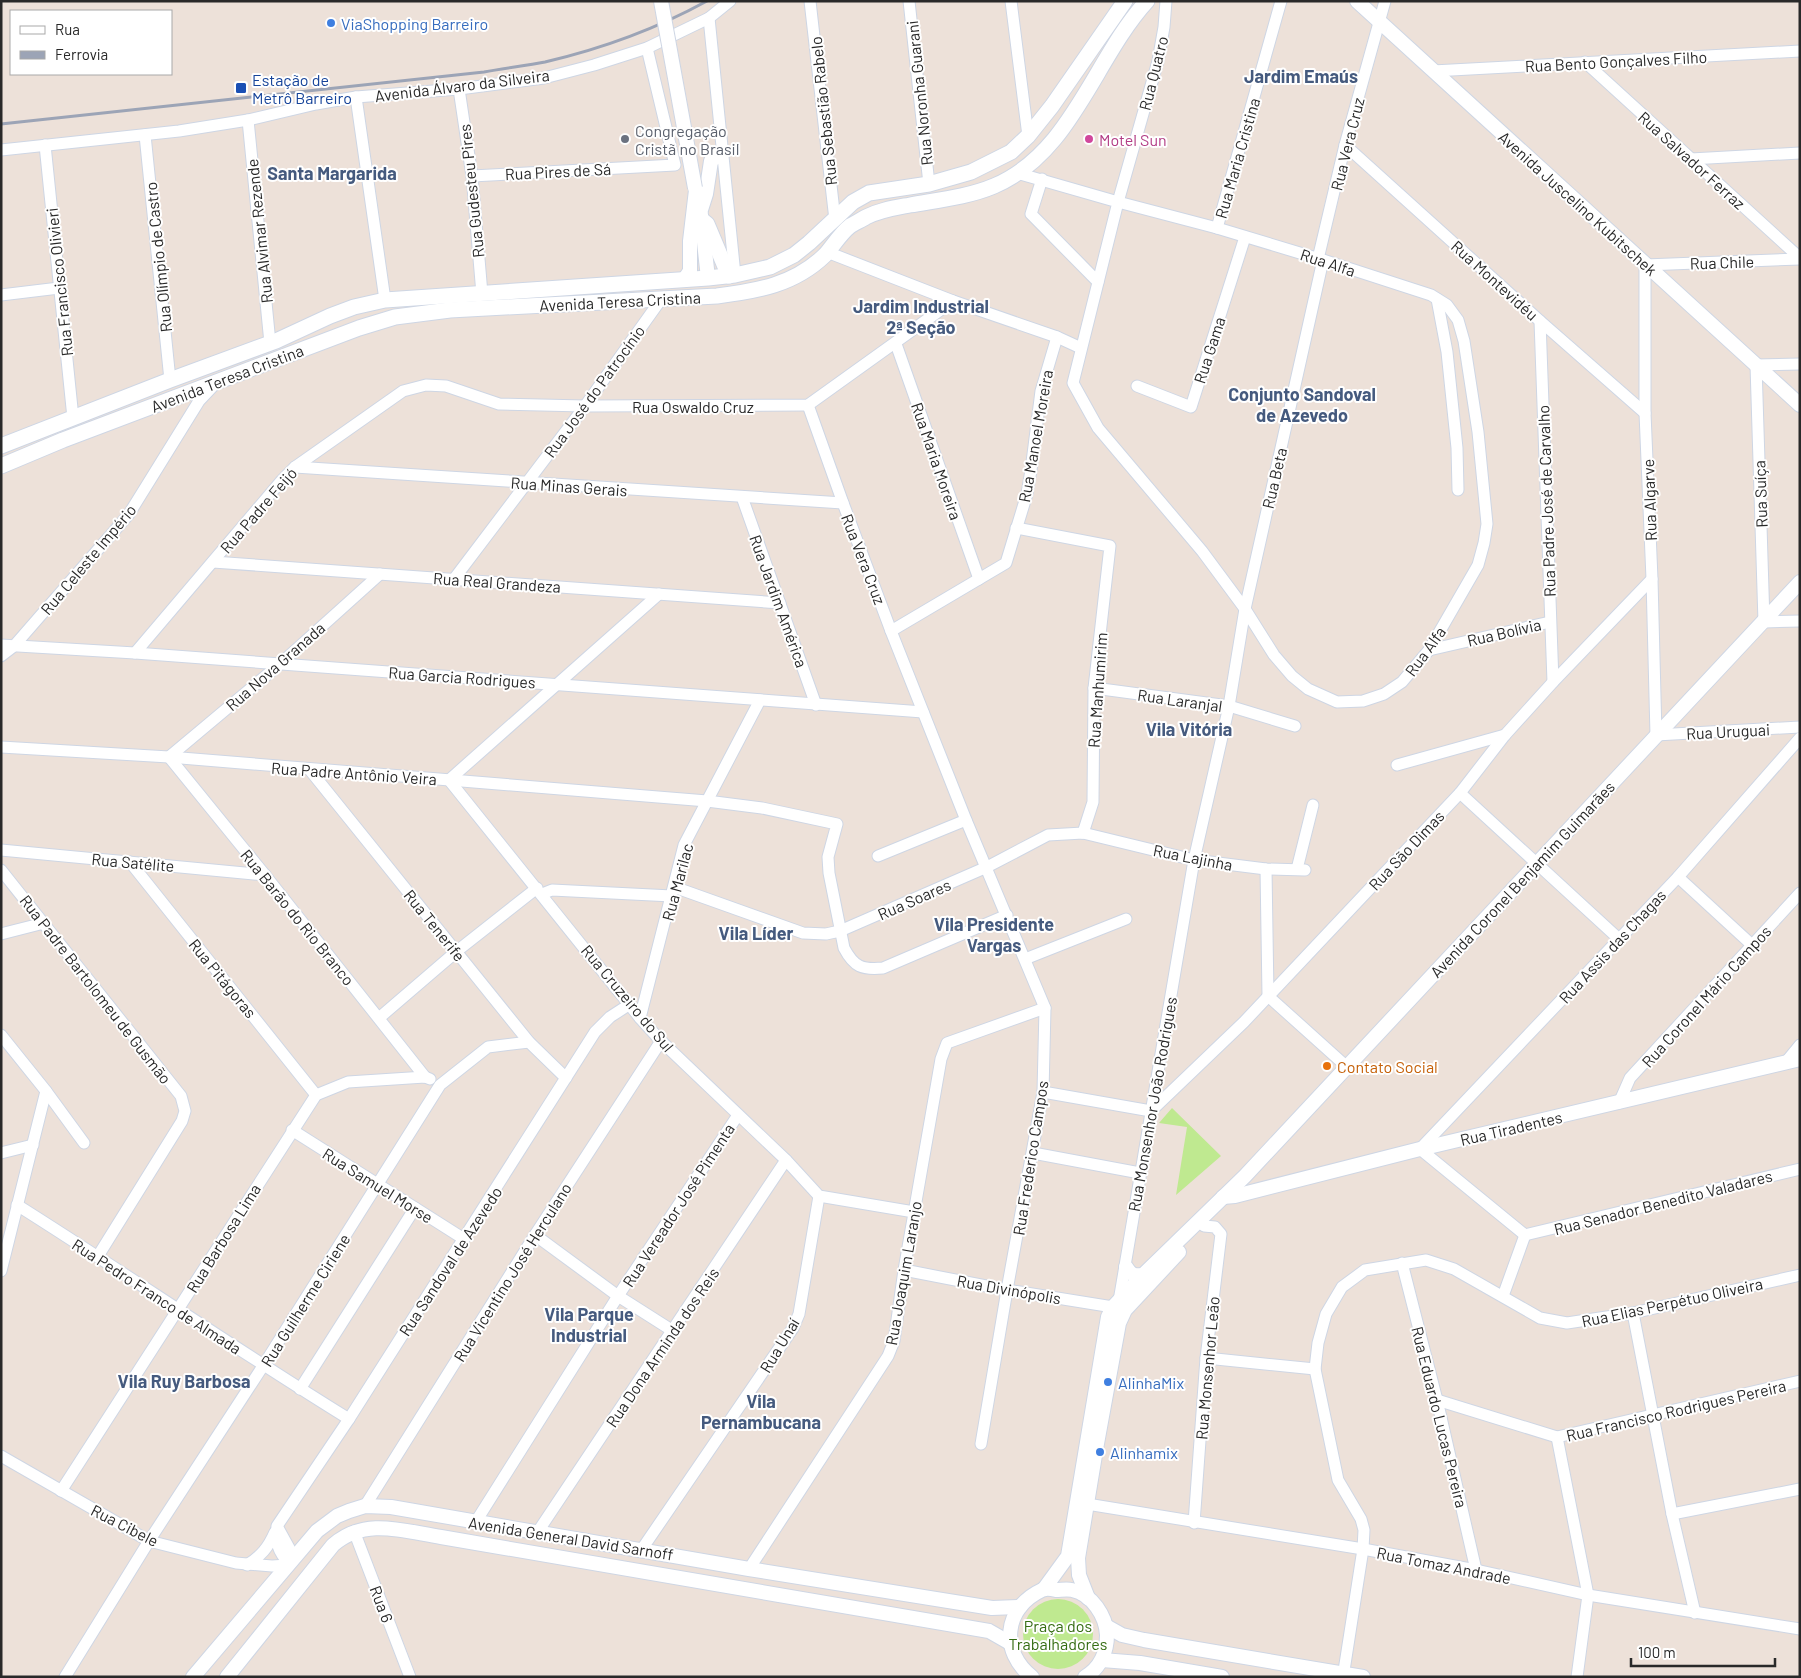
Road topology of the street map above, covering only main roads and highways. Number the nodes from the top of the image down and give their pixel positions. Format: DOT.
graph roads {
  1 [pos="1147,1"];
  2 [pos="1123,2"];
  3 [pos="701,216"];
  4 [pos="732,275"];
  5 [pos="708,278"];
  6 [pos="662,298"];
  7 [pos="1,446"];
  8 [pos="1,466"];
  1 -- 6 [label="main road, Avenida Teresa Cristina"];
  2 -- 4 [label="main road, Avenida Teresa Cristina"];
  3 -- 4 [label="main road"];
  4 -- 5 [label="main road, Avenida Teresa Cristina"];
  5 -- 6 [label="main road"];
  5 -- 7 [label="main road, Avenida Teresa Cristina"];
  6 -- 8 [label="main road, Avenida Teresa Cristina"];
}
